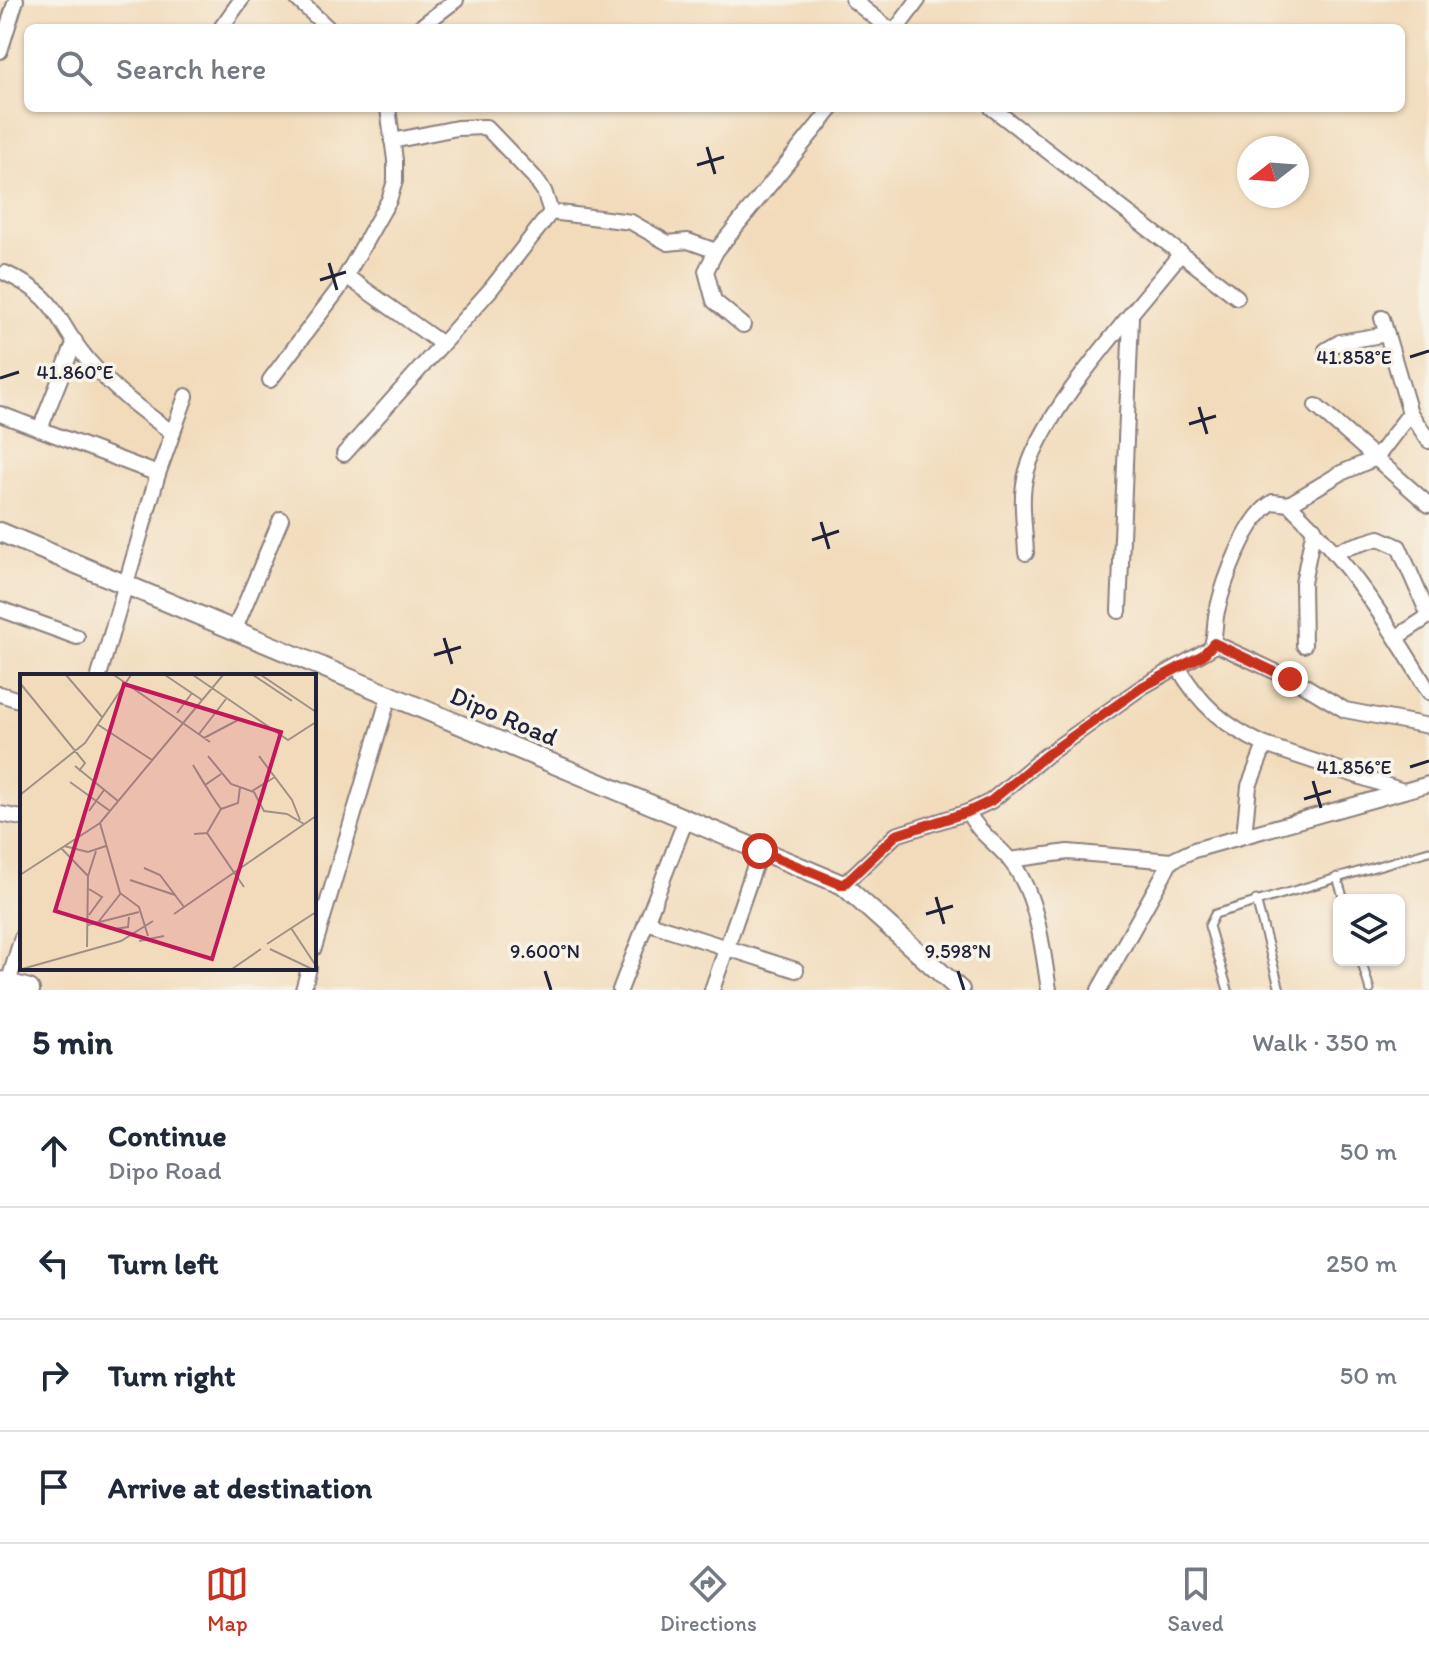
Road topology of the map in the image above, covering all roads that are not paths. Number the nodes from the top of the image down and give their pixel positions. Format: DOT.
graph roads {
  1 [pos="16,0"];
  2 [pos="241,0"];
  3 [pos="298,0"];
  4 [pos="456,0"];
  5 [pos="853,0"];
  6 [pos="918,0"];
  7 [pos="224,24"];
  8 [pos="324,24"];
  9 [pos="424,24"];
  10 [pos="883,24"];
  11 [pos="900,24"];
  12 [pos="0,51"];
  13 [pos="388,112"];
  14 [pos="829,112"];
  15 [pos="997,112"];
  16 [pos="392,141"];
  17 [pos="551,212"];
  18 [pos="716,251"];
  19 [pos="1181,253"];
  20 [pos="5,273"];
  21 [pos="346,276"];
  22 [pos="1237,297"];
  23 [pos="1131,318"];
  24 [pos="1382,318"];
  25 [pos="743,325"];
  26 [pos="1387,334"];
  27 [pos="75,341"];
  28 [pos="442,344"];
  29 [pos="1326,350"];
  30 [pos="270,380"];
  31 [pos="186,396"];
  32 [pos="1316,406"];
  33 [pos="1410,413"];
  34 [pos="0,414"];
  35 [pos="40,429"];
  36 [pos="173,433"];
  37 [pos="1429,441"];
  38 [pos="1376,458"];
  39 [pos="158,474"];
  40 [pos="1289,504"];
  41 [pos="1429,505"];
  42 [pos="281,519"];
  43 [pos="1314,528"];
  44 [pos="0,532"];
  45 [pos="1336,551"];
  46 [pos="1026,553"];
  47 [pos="125,586"];
  48 [pos="0,609"];
  49 [pos="1119,611"];
  50 [pos="234,631"];
  51 [pos="77,637"];
  52 [pos="1397,637"];
  53 [pos="1214,643"];
  54 [pos="1304,645"];
  55 [pos="1178,667"];
  56 [pos="100,674"];
  57 [pos="1429,692"];
  58 [pos="390,693"];
  59 [pos="0,694"];
  60 [pos="20,700"];
  61 [pos="1429,726"];
  62 [pos="1265,745"];
  63 [pos="1429,784"];
  64 [pos="1403,791"];
  65 [pos="968,812"];
  66 [pos="0,814"];
  67 [pos="20,818"];
  68 [pos="686,819"];
  69 [pos="1244,836"];
  70 [pos="760,851"];
  71 [pos="1429,851"];
  72 [pos="1010,860"];
  73 [pos="1171,861"];
  74 [pos="1337,877"];
  75 [pos="843,885"];
  76 [pos="1342,894"];
  77 [pos="1256,900"];
  78 [pos="646,922"];
  79 [pos="316,941"];
  80 [pos="20,943"];
  81 [pos="727,948"];
  82 [pos="1363,966"];
  83 [pos="308,970"];
  84 [pos="796,970"];
  85 [pos="5,985"];
  86 [pos="29,990"];
  87 [pos="303,990"];
  88 [pos="620,990"];
  89 [pos="712,990"];
  90 [pos="960,990"];
  91 [pos="1049,990"];
  92 [pos="1099,990"];
  93 [pos="1228,990"];
  94 [pos="1280,990"];
  95 [pos="1370,990"];
  1 -- 12 [label="street"];
  2 -- 7 [label="street"];
  3 -- 8 [label="street"];
  4 -- 9 [label="street"];
  5 -- 10 [label="street"];
  6 -- 11 [label="street"];
  13 -- 16 [label="street"];
  14 -- 18 [label="street"];
  15 -- 19 [label="street"];
  16 -- 17 [label="street"];
  16 -- 21 [label="street"];
  17 -- 18 [label="street"];
  17 -- 28 [label="street"];
  18 -- 25 [label="street"];
  19 -- 22 [label="street"];
  19 -- 23 [label="street"];
  20 -- 27 [label="street"];
  21 -- 28 [label="street"];
  21 -- 30 [label="street"];
  23 -- 46 [label="street"];
  23 -- 49 [label="street"];
  24 -- 26 [label="street"];
  26 -- 29 [label="street"];
  26 -- 33 [label="street"];
  27 -- 35 [label="street"];
  27 -- 36 [label="street"];
  28 -- 28 [label="street"];
  31 -- 36 [label="street"];
  32 -- 38 [label="street"];
  33 -- 37 [label="street"];
  33 -- 38 [label="street"];
  34 -- 35 [label="street"];
  35 -- 39 [label="street"];
  36 -- 39 [label="street"];
  38 -- 40 [label="street"];
  38 -- 41 [label="street"];
  39 -- 47 [label="street"];
  40 -- 43 [label="street"];
  40 -- 53 [label="street"];
  42 -- 50 [label="street"];
  43 -- 45 [label="street"];
  43 -- 54 [label="street"];
  44 -- 47 [label="main road, Dipo Road"];
  45 -- 52 [label="street"];
  45 -- 52 [label="street"];
  47 -- 50 [label="main road, Dipo Road"];
  47 -- 56 [label="street"];
  48 -- 51 [label="street"];
  50 -- 58 [label="main road, Dipo Road"];
  52 -- 57 [label="street"];
  53 -- 55 [label="street"];
  53 -- 61 [label="street"];
  55 -- 62 [label="street"];
  55 -- 65 [label="street"];
  58 -- 68 [label="main road, Dipo Road"];
  58 -- 79 [label="street"];
  59 -- 60 [label="street"];
  62 -- 64 [label="street"];
  62 -- 69 [label="street"];
  63 -- 64 [label="street"];
  64 -- 69 [label="street"];
  65 -- 72 [label="street"];
  65 -- 75 [label="street"];
  66 -- 67 [label="street"];
  68 -- 70 [label="main road, Dipo Road"];
  68 -- 78 [label="street"];
  69 -- 73 [label="street"];
  70 -- 75 [label="main road, Dipo Road"];
  70 -- 81 [label="street"];
  71 -- 74 [label="lane"];
  72 -- 73 [label="street"];
  72 -- 91 [label="street"];
  73 -- 92 [label="street"];
  74 -- 76 [label="lane"];
  74 -- 77 [label="lane"];
  75 -- 90 [label="main road, Dipo Road"];
  77 -- 93 [label="lane"];
  77 -- 94 [label="lane"];
  78 -- 81 [label="street"];
  78 -- 88 [label="street"];
  80 -- 85 [label="street"];
  81 -- 84 [label="street"];
  81 -- 89 [label="street"];
  82 -- 95 [label="lane"];
  83 -- 87 [label="street"];
  85 -- 86 [label="main road"];
}
